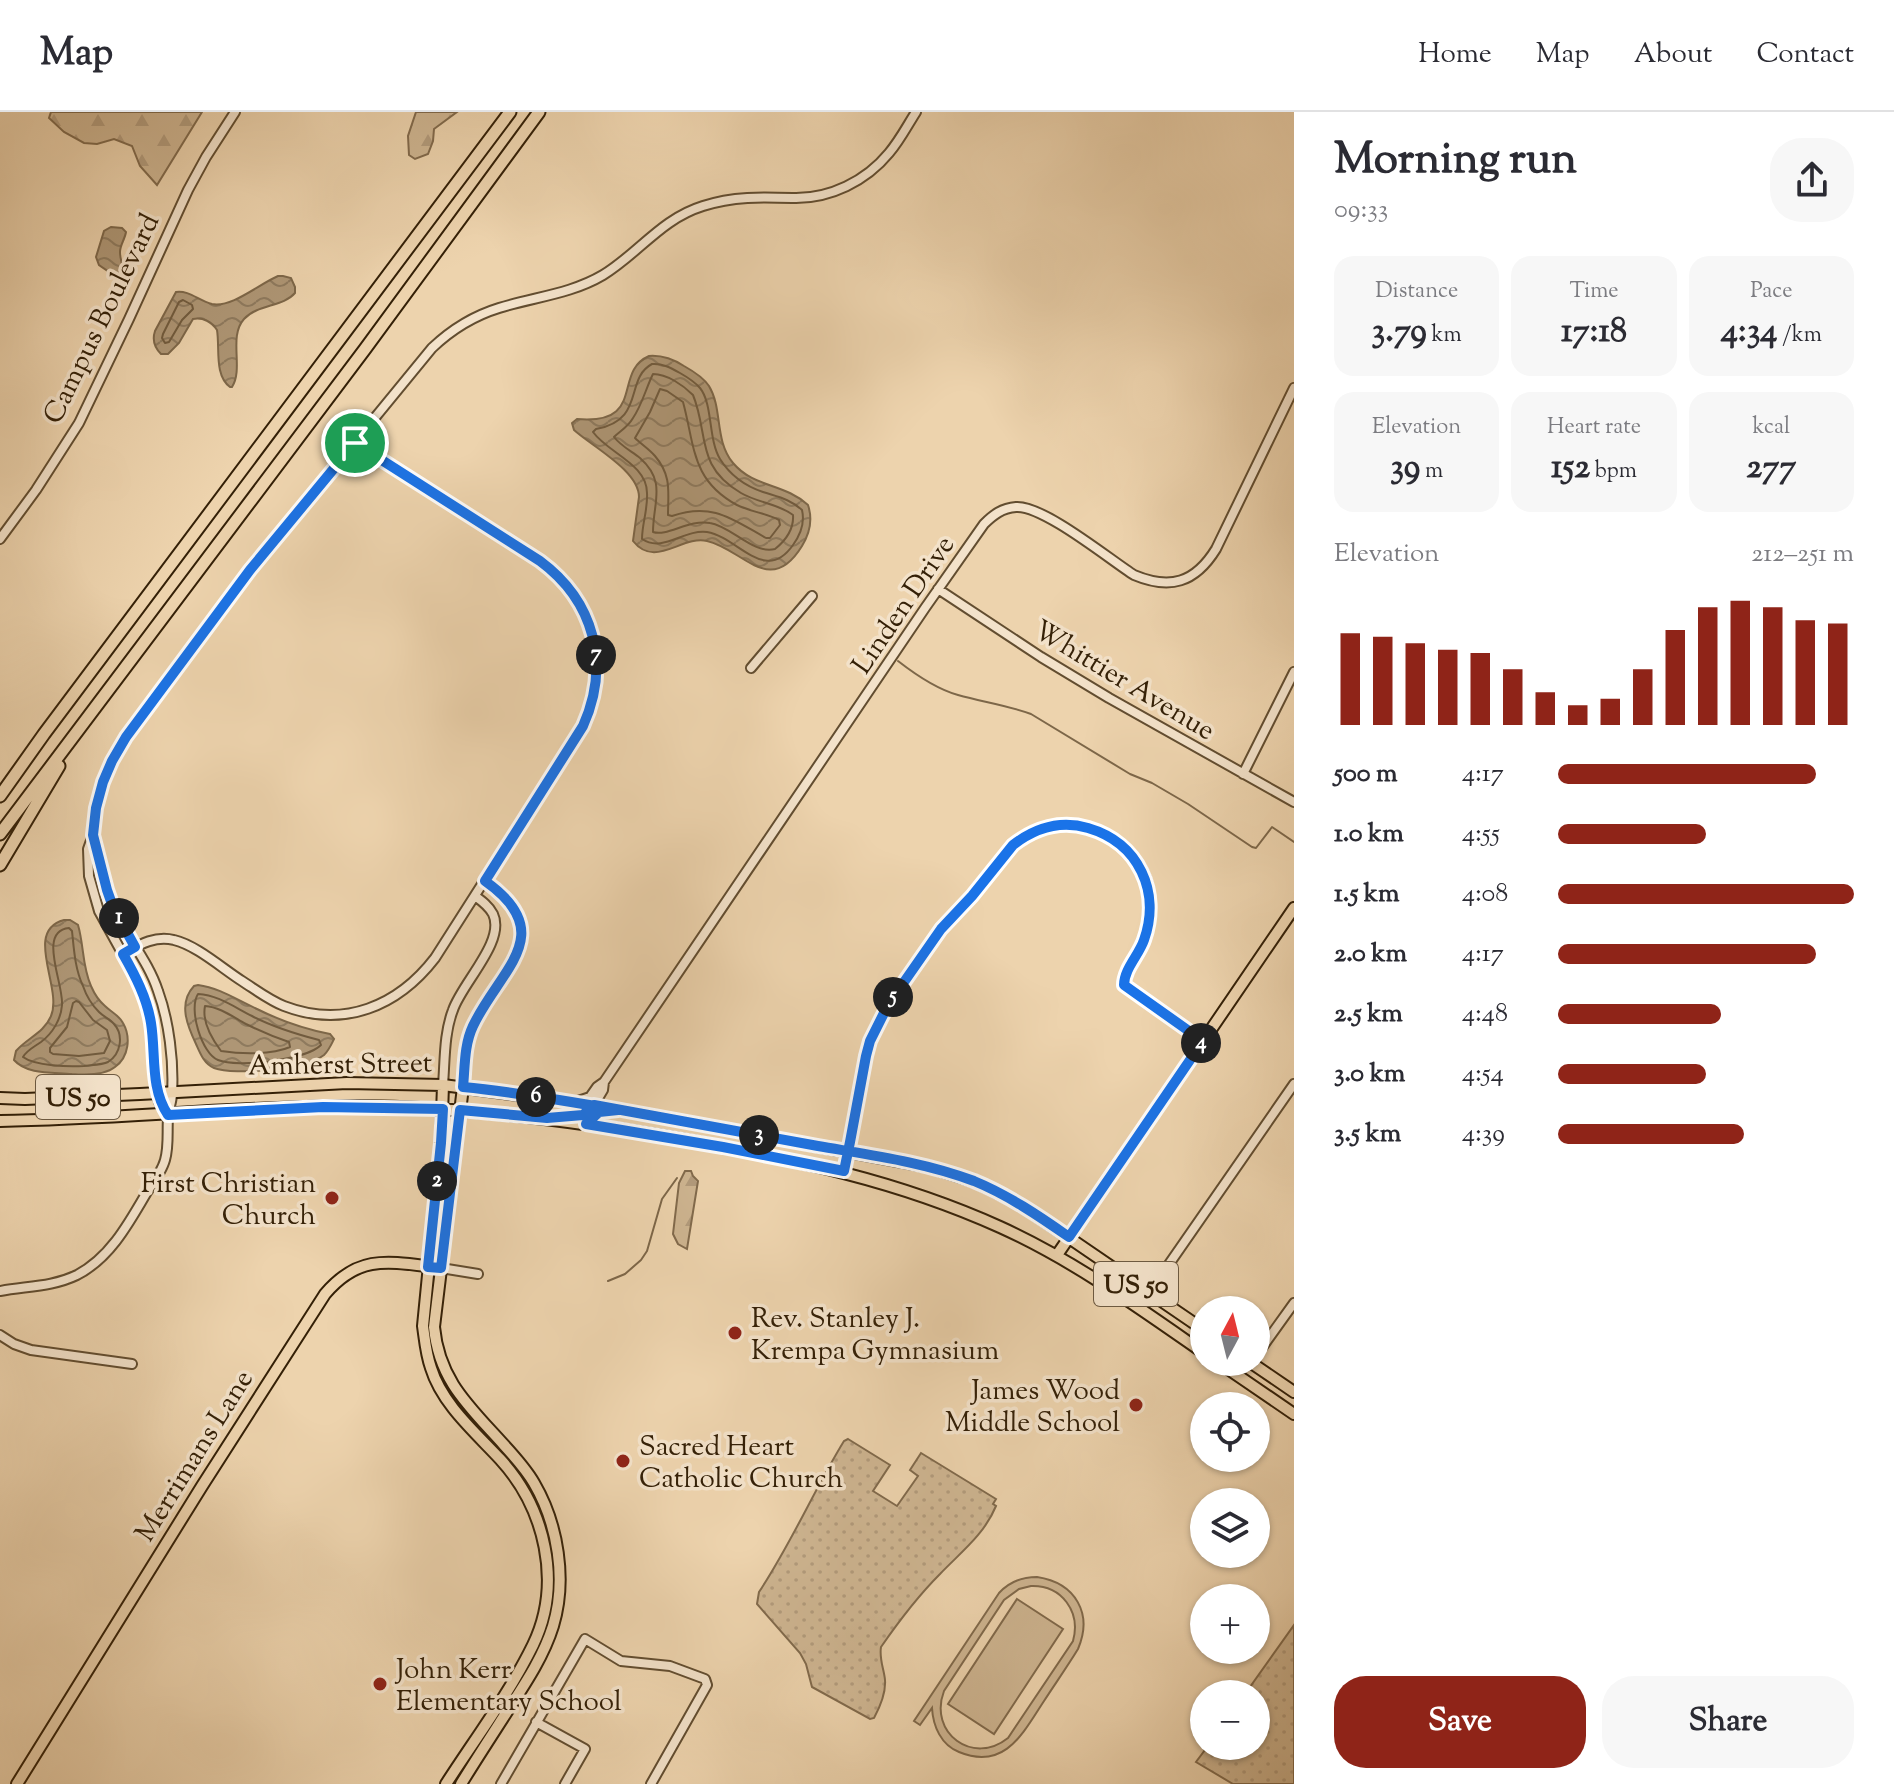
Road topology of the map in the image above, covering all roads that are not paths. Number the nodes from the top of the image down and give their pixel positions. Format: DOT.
graph roads {
  1 [pos="235,112"];
  2 [pos="510,112"];
  3 [pos="539,112"];
  4 [pos="545,112"];
  5 [pos="909,112"];
  6 [pos="916,112"];
  7 [pos="909,123"];
  8 [pos="509,155"];
  9 [pos="1294,388"];
  10 [pos="355,443"];
  11 [pos="0,539"];
  12 [pos="938,589"];
  13 [pos="812,596"];
  14 [pos="751,668"];
  15 [pos="1294,672"];
  16 [pos="98,705"];
  17 [pos="44,734"];
  18 [pos="1243,774"];
  19 [pos="0,787"];
  20 [pos="0,796"];
  21 [pos="1294,802"];
  22 [pos="0,834"];
  23 [pos="93,835"];
  24 [pos="0,865"];
  25 [pos="485,881"];
  26 [pos="475,896"];
  27 [pos="1294,908"];
  28 [pos="135,947"];
  29 [pos="123,954"];
  30 [pos="1203,1041"];
  31 [pos="604,1082"];
  32 [pos="1294,1084"];
  33 [pos="443,1085"];
  34 [pos="463,1087"];
  35 [pos="172,1092"];
  36 [pos="157,1093"];
  37 [pos="0,1098"];
  38 [pos="575,1102"];
  39 [pos="594,1105"];
  40 [pos="443,1109"];
  41 [pos="460,1110"];
  42 [pos="618,1110"];
  43 [pos="168,1115"];
  44 [pos="547,1118"];
  45 [pos="0,1121"];
  46 [pos="586,1124"];
  47 [pos="848,1151"];
  48 [pos="844,1171"];
  49 [pos="1069,1237"];
  50 [pos="1057,1255"];
  51 [pos="428,1267"];
  52 [pos="441,1268"];
  53 [pos="478,1274"];
  54 [pos="1106,1286"];
  55 [pos="0,1291"];
  56 [pos="1149,1293"];
  57 [pos="1294,1303"];
  58 [pos="1190,1321"];
  59 [pos="0,1335"];
  60 [pos="1270,1336"];
  61 [pos="1190,1343"];
  62 [pos="132,1364"];
  63 [pos="1237,1376"];
  64 [pos="1270,1376"];
  65 [pos="1240,1378"];
  66 [pos="1261,1392"];
  67 [pos="1270,1392"];
  68 [pos="1294,1393"];
  69 [pos="1270,1398"];
  70 [pos="1294,1414"];
  71 [pos="536,1722"];
  72 [pos="17,1784"];
  73 [pos="446,1784"];
  74 [pos="461,1784"];
  75 [pos="501,1784"];
  76 [pos="565,1784"];
  77 [pos="651,1784"];
  1 -- 11 [label="street, Campus Boulevard"];
  2 -- 17 [label="highway"];
  3 -- 8 [label="highway"];
  4 -- 8 [label="highway"];
  5 -- 7 [label="street"];
  6 -- 7 [label="street"];
  7 -- 10 [label="street"];
  8 -- 16 [label="highway"];
  9 -- 12 [label="street, Linden Drive"];
  10 -- 23 [label="street"];
  10 -- 25 [label="street"];
  12 -- 18 [label="street, Whittier Avenue"];
  12 -- 31 [label="street, Linden Drive"];
  13 -- 14 [label="street"];
  15 -- 18 [label="street"];
  16 -- 22 [label="highway"];
  16 -- 24 [label="highway"];
  17 -- 19 [label="highway"];
  17 -- 20 [label="highway"];
  18 -- 21 [label="street, Whittier Avenue"];
  23 -- 28 [label="street"];
  23 -- 29 [label="street"];
  25 -- 26 [label="street"];
  25 -- 34 [label="street"];
  26 -- 28 [label="street"];
  26 -- 33 [label="street"];
  27 -- 30 [label="main road"];
  28 -- 29 [label="street"];
  28 -- 35 [label="street"];
  29 -- 36 [label="street"];
  30 -- 47 [label="street"];
  30 -- 49 [label="main road"];
  31 -- 38 [label="street, Linden Drive"];
  31 -- 39 [label="street, Linden Drive"];
  32 -- 56 [label="street"];
  33 -- 34 [label="main road, Amherst Street / US 50"];
  33 -- 35 [label="main road, Amherst Street / US 50"];
  33 -- 40 [label="main road"];
  34 -- 38 [label="main road, Amherst Street / US 50"];
  34 -- 41 [label="main road"];
  35 -- 36 [label="main road, Amherst Street / US 50"];
  35 -- 43 [label="street"];
  36 -- 37 [label="main road, Amherst Street / US 50"];
  36 -- 43 [label="street"];
  38 -- 39 [label="main road, Amherst Street / US 50"];
  39 -- 42 [label="main road, Amherst Street / US 50"];
  39 -- 44 [label="main road"];
  40 -- 41 [label="main road, Amherst Street / US 50"];
  40 -- 43 [label="main road, Amherst Street / US 50"];
  40 -- 51 [label="main road"];
  41 -- 44 [label="main road, Amherst Street / US 50"];
  41 -- 52 [label="main road"];
  42 -- 46 [label="main road"];
  42 -- 47 [label="main road, Amherst Street / US 50"];
  43 -- 45 [label="main road, Amherst Street / US 50"];
  43 -- 55 [label="street"];
  44 -- 46 [label="main road, Amherst Street / US 50"];
  46 -- 48 [label="main road, Amherst Street / US 50"];
  47 -- 48 [label="street"];
  47 -- 49 [label="main road, Amherst Street / US 50"];
  48 -- 50 [label="main road, Amherst Street / US 50"];
  49 -- 50 [label="main road"];
  49 -- 56 [label="main road, Amherst Street / US 50"];
  50 -- 54 [label="main road, Amherst Street / US 50"];
  51 -- 52 [label="main road, Merrimans Lane"];
  51 -- 72 [label="main road, Merrimans Lane"];
  51 -- 73 [label="main road"];
  52 -- 53 [label="street, Merrimans Lane"];
  52 -- 74 [label="main road"];
  54 -- 56 [label="main road"];
  54 -- 61 [label="main road, Amherst Street / US 50"];
  56 -- 58 [label="main road, Amherst Street / US 50"];
  57 -- 60 [label="street"];
  59 -- 62 [label="street"];
  63 -- 65 [label="main road"];
  64 -- 68 [label="main road"];
  65 -- 66 [label="main road"];
  67 -- 68 [label="main road"];
  69 -- 70 [label="main road"];
  71 -- 75 [label="street"];
  71 -- 76 [label="street"];
  71 -- 77 [label="street"];
}
